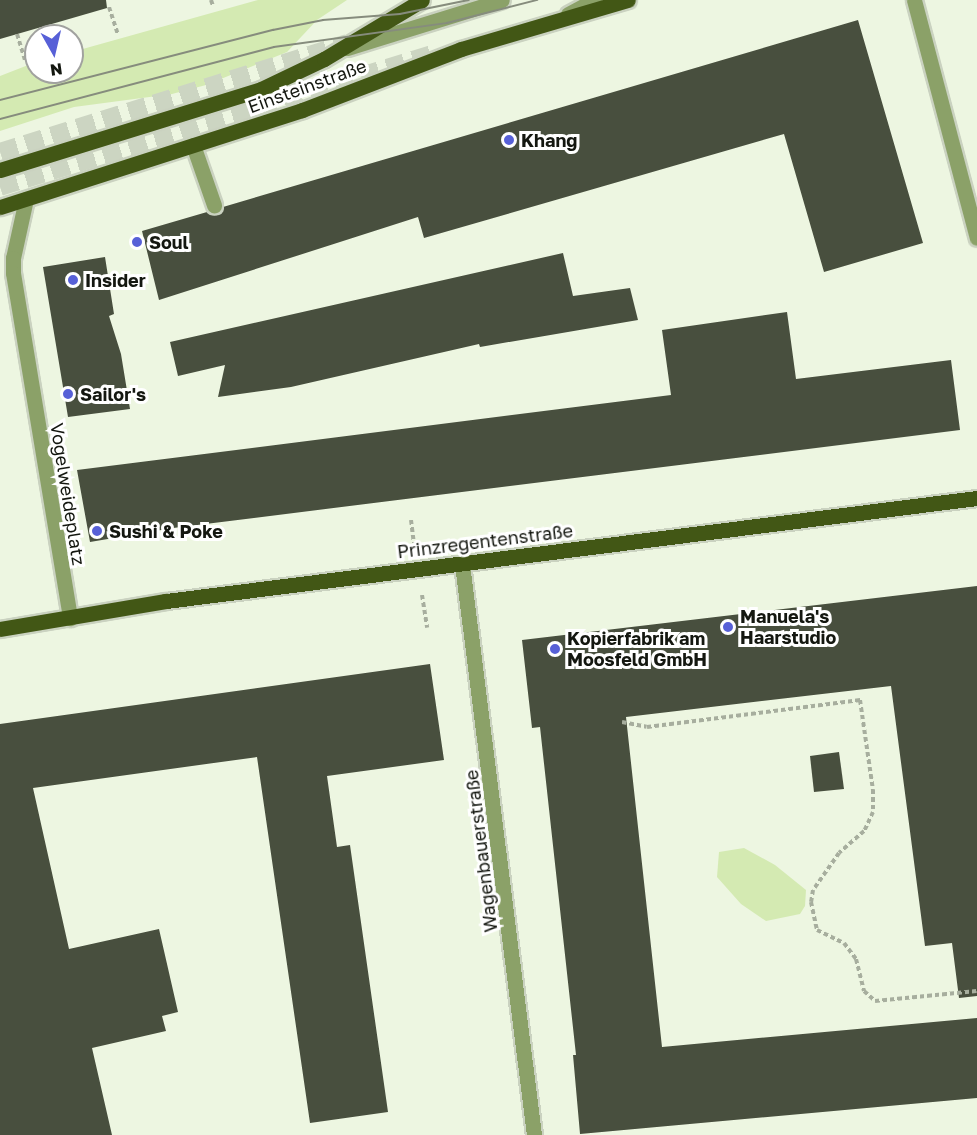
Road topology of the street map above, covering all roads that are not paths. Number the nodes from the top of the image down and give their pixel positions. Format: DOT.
graph roads {
  1 [pos="422,0"];
  2 [pos="502,0"];
  3 [pos="594,0"];
  4 [pos="628,0"];
  5 [pos="914,0"];
  6 [pos="552,22"];
  7 [pos="335,52"];
  8 [pos="193,145"];
  9 [pos="0,170"];
  10 [pos="26,199"];
  11 [pos="214,205"];
  12 [pos="0,207"];
  13 [pos="977,238"];
  14 [pos="977,498"];
  15 [pos="462,564"];
  16 [pos="70,618"];
  17 [pos="0,629"];
  18 [pos="534,1135"];
  1 -- 7 [label="main road, Einsteinstraße"];
  2 -- 7 [label="street"];
  3 -- 6 [label="street"];
  4 -- 6 [label="main road, Einsteinstraße"];
  5 -- 13 [label="street"];
  6 -- 8 [label="main road, Einsteinstraße"];
  7 -- 9 [label="main road, Einsteinstraße"];
  8 -- 10 [label="main road, Einsteinstraße"];
  8 -- 11 [label="street"];
  10 -- 12 [label="main road, Einsteinstraße"];
  10 -- 16 [label="street, Vogelweideplatz"];
  14 -- 15 [label="main road, Prinzregentenstraße"];
  15 -- 16 [label="main road, Prinzregentenstraße"];
  15 -- 18 [label="street, Wagenbauerstraße"];
  16 -- 17 [label="main road, Prinzregentenstraße"];
}
